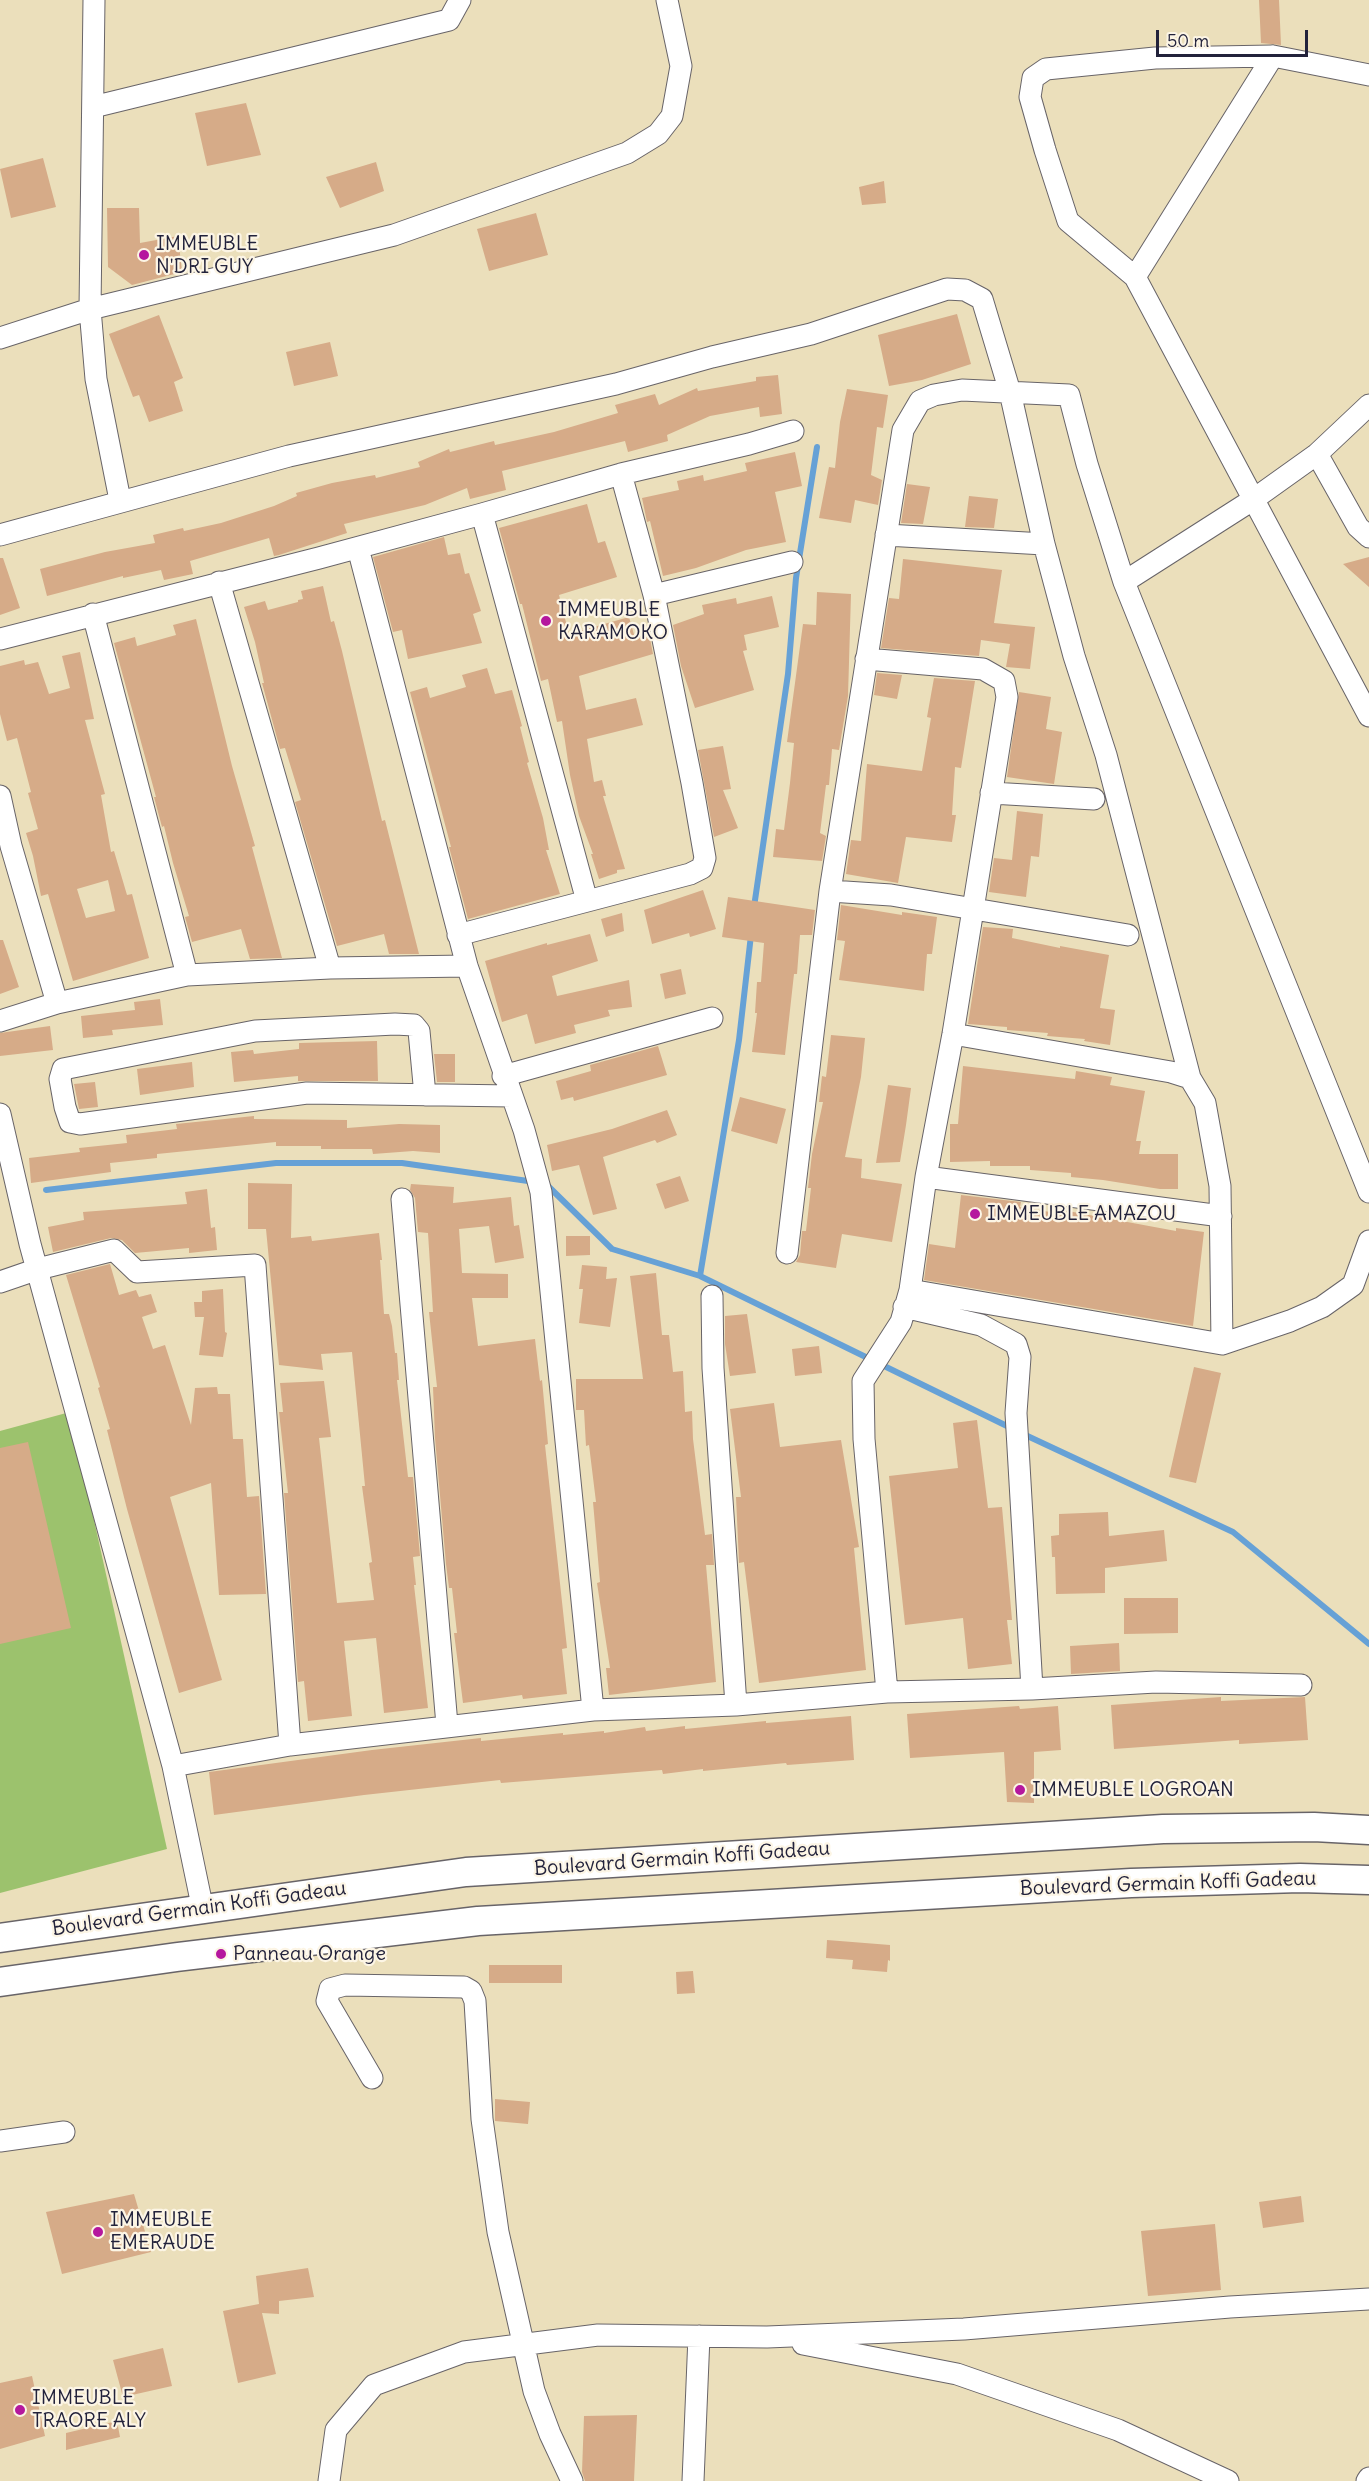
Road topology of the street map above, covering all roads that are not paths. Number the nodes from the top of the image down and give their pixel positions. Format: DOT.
graph roads {
  1 [pos="94,0"];
  2 [pos="460,0"];
  3 [pos="667,0"];
  4 [pos="1273,56"];
  5 [pos="1369,75"];
  6 [pos="93,107"];
  7 [pos="1135,277"];
  8 [pos="90,309"];
  9 [pos="0,339"];
  10 [pos="1010,392"];
  11 [pos="1369,405"];
  12 [pos="793,430"];
  13 [pos="1317,454"];
  14 [pos="621,474"];
  15 [pos="1254,499"];
  16 [pos="120,500"];
  17 [pos="482,514"];
  18 [pos="0,535"];
  19 [pos="886,535"];
  20 [pos="1369,537"];
  21 [pos="1044,544"];
  22 [pos="357,548"];
  23 [pos="792,562"];
  24 [pos="219,582"];
  25 [pos="1124,582"];
  26 [pos="654,595"];
  27 [pos="93,614"];
  28 [pos="0,639"];
  29 [pos="866,659"];
  30 [pos="1369,716"];
  31 [pos="991,793"];
  32 [pos="0,796"];
  33 [pos="1094,799"];
  34 [pos="830,891"];
  35 [pos="587,901"];
  36 [pos="973,909"];
  37 [pos="458,935"];
  38 [pos="1128,935"];
  39 [pos="467,966"];
  40 [pos="330,968"];
  41 [pos="187,975"];
  42 [pos="57,1003"];
  43 [pos="712,1018"];
  44 [pos="0,1021"];
  45 [pos="953,1034"];
  46 [pos="1190,1078"];
  47 [pos="508,1086"];
  48 [pos="425,1095"];
  49 [pos="0,1114"];
  50 [pos="926,1177"];
  51 [pos="1369,1192"];
  52 [pos="402,1199"];
  53 [pos="1221,1216"];
  54 [pos="1369,1241"];
  55 [pos="787,1253"];
  56 [pos="38,1269"];
  57 [pos="0,1282"];
  58 [pos="712,1296"];
  59 [pos="905,1306"];
  60 [pos="1221,1344"];
  61 [pos="1300,1685"];
  62 [pos="1032,1689"];
  63 [pos="887,1692"];
  64 [pos="736,1705"];
  65 [pos="593,1710"];
  66 [pos="447,1725"];
  67 [pos="290,1745"];
  68 [pos="173,1766"];
  69 [pos="1369,1830"];
  70 [pos="1369,1880"];
  71 [pos="203,1910"];
  72 [pos="0,1938"];
  73 [pos="0,1982"];
  74 [pos="372,2079"];
  75 [pos="64,2132"];
  76 [pos="0,2141"];
  77 [pos="1369,2299"];
  78 [pos="699,2336"];
  79 [pos="767,2337"];
  80 [pos="525,2344"];
  81 [pos="329,2481"];
  82 [pos="572,2481"];
  83 [pos="693,2481"];
  84 [pos="1228,2481"];
  1 -- 6 [label="street"];
  2 -- 6 [label="street"];
  3 -- 8 [label="street"];
  4 -- 5 [label="street"];
  4 -- 7 [label="street"];
  4 -- 7 [label="street"];
  6 -- 8 [label="street"];
  7 -- 15 [label="street"];
  8 -- 9 [label="street"];
  8 -- 16 [label="street"];
  10 -- 16 [label="street"];
  10 -- 19 [label="street"];
  10 -- 21 [label="street"];
  10 -- 25 [label="street"];
  11 -- 13 [label="street"];
  12 -- 14 [label="street"];
  13 -- 15 [label="street"];
  13 -- 20 [label="street"];
  14 -- 17 [label="street"];
  14 -- 26 [label="street"];
  15 -- 25 [label="street"];
  15 -- 30 [label="street"];
  16 -- 18 [label="street"];
  17 -- 22 [label="street"];
  17 -- 35 [label="street"];
  19 -- 21 [label="street"];
  19 -- 29 [label="street"];
  21 -- 46 [label="street"];
  22 -- 24 [label="street"];
  22 -- 37 [label="street"];
  23 -- 26 [label="street"];
  24 -- 27 [label="street"];
  24 -- 40 [label="street"];
  25 -- 51 [label="street"];
  26 -- 35 [label="street"];
  27 -- 28 [label="street"];
  27 -- 41 [label="street"];
  29 -- 31 [label="street"];
  29 -- 34 [label="street"];
  31 -- 33 [label="street"];
  31 -- 36 [label="street"];
  32 -- 42 [label="street"];
  34 -- 36 [label="street"];
  34 -- 55 [label="street"];
  35 -- 37 [label="street"];
  36 -- 38 [label="street"];
  36 -- 45 [label="street"];
  37 -- 39 [label="street"];
  39 -- 40 [label="street"];
  39 -- 47 [label="street"];
  40 -- 41 [label="street"];
  41 -- 42 [label="street"];
  42 -- 44 [label="street"];
  43 -- 47 [label="street"];
  45 -- 46 [label="street"];
  45 -- 50 [label="street"];
  46 -- 53 [label="street"];
  47 -- 48 [label="street"];
  47 -- 65 [label="street"];
  48 -- 48 [label="street"];
  49 -- 56 [label="street"];
  50 -- 53 [label="street"];
  50 -- 59 [label="street"];
  52 -- 66 [label="street"];
  53 -- 60 [label="street"];
  54 -- 60 [label="street"];
  56 -- 57 [label="street"];
  56 -- 67 [label="street"];
  56 -- 68 [label="street"];
  58 -- 64 [label="street"];
  59 -- 60 [label="street"];
  59 -- 62 [label="street"];
  59 -- 63 [label="street"];
  61 -- 62 [label="street"];
  62 -- 63 [label="street"];
  63 -- 64 [label="street"];
  64 -- 65 [label="street"];
  65 -- 66 [label="street"];
  66 -- 67 [label="street"];
  67 -- 68 [label="street"];
  68 -- 71 [label="street"];
  69 -- 71 [label="main road, Boulevard Germain Koffi Gadeau"];
  70 -- 73 [label="main road, Boulevard Germain Koffi Gadeau"];
  71 -- 72 [label="main road, Boulevard Germain Koffi Gadeau"];
  74 -- 80 [label="street"];
  75 -- 76 [label="street"];
  77 -- 79 [label="street"];
  78 -- 79 [label="street"];
  78 -- 80 [label="street"];
  78 -- 83 [label="street"];
  79 -- 84 [label="street"];
  80 -- 81 [label="street"];
  80 -- 82 [label="street"];
}
